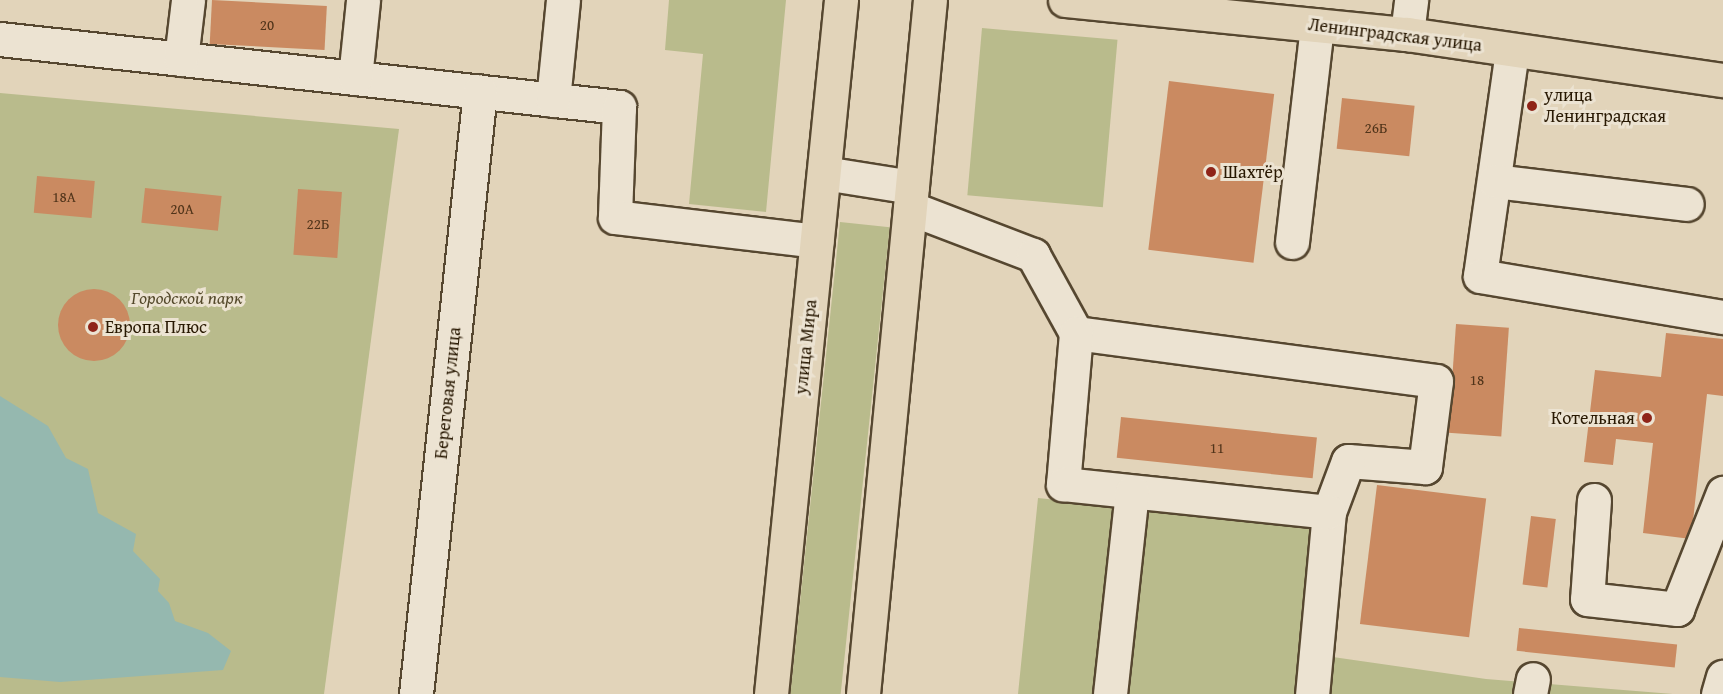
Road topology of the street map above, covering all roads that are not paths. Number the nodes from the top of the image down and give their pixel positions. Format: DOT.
graph roads {
  1 [pos="188,0"];
  2 [pos="363,0"];
  3 [pos="563,0"];
  4 [pos="842,0"];
  5 [pos="930,0"];
  6 [pos="1065,0"];
  7 [pos="1411,0"];
  8 [pos="1317,25"];
  9 [pos="1407,34"];
  10 [pos="0,39"];
  11 [pos="1512,51"];
  12 [pos="181,59"];
  13 [pos="355,78"];
  14 [pos="1723,80"];
  15 [pos="480,91"];
  16 [pos="553,100"];
  17 [pos="824,173"];
  18 [pos="1495,181"];
  19 [pos="911,198"];
  20 [pos="1687,204"];
  21 [pos="817,242"];
  22 [pos="1292,242"];
  23 [pos="1723,316"];
  24 [pos="1076,333"];
  25 [pos="1132,492"];
  26 [pos="1723,493"];
  27 [pos="1594,500"];
  28 [pos="1329,512"];
  29 [pos="1723,677"];
  30 [pos="416,694"];
  31 [pos="771,694"];
  32 [pos="863,694"];
  33 [pos="1110,694"];
  34 [pos="1312,694"];
  35 [pos="1718,694"];
  1 -- 12 [label="street"];
  2 -- 13 [label="street"];
  3 -- 16 [label="street"];
  4 -- 17 [label="main road, улица Мира"];
  5 -- 19 [label="main road"];
  6 -- 8 [label="main road, Ленинградская улица"];
  7 -- 9 [label="street"];
  8 -- 9 [label="main road, Ленинградская улица"];
  8 -- 22 [label="street"];
  9 -- 11 [label="main road, Ленинградская улица"];
  10 -- 12 [label="street"];
  11 -- 14 [label="main road, Ленинградская улица"];
  11 -- 18 [label="street"];
  12 -- 13 [label="street"];
  13 -- 15 [label="street"];
  15 -- 16 [label="street"];
  15 -- 30 [label="street, Береговая улица"];
  16 -- 21 [label="street"];
  17 -- 19 [label="street"];
  17 -- 21 [label="main road, улица Мира"];
  18 -- 20 [label="street"];
  18 -- 23 [label="street"];
  19 -- 24 [label="street"];
  19 -- 32 [label="main road"];
  21 -- 31 [label="main road, улица Мира"];
  24 -- 25 [label="street"];
  24 -- 28 [label="street"];
  25 -- 28 [label="street"];
  25 -- 33 [label="street"];
  26 -- 27 [label="street"];
  28 -- 34 [label="street"];
  29 -- 35 [label="street"];
}
